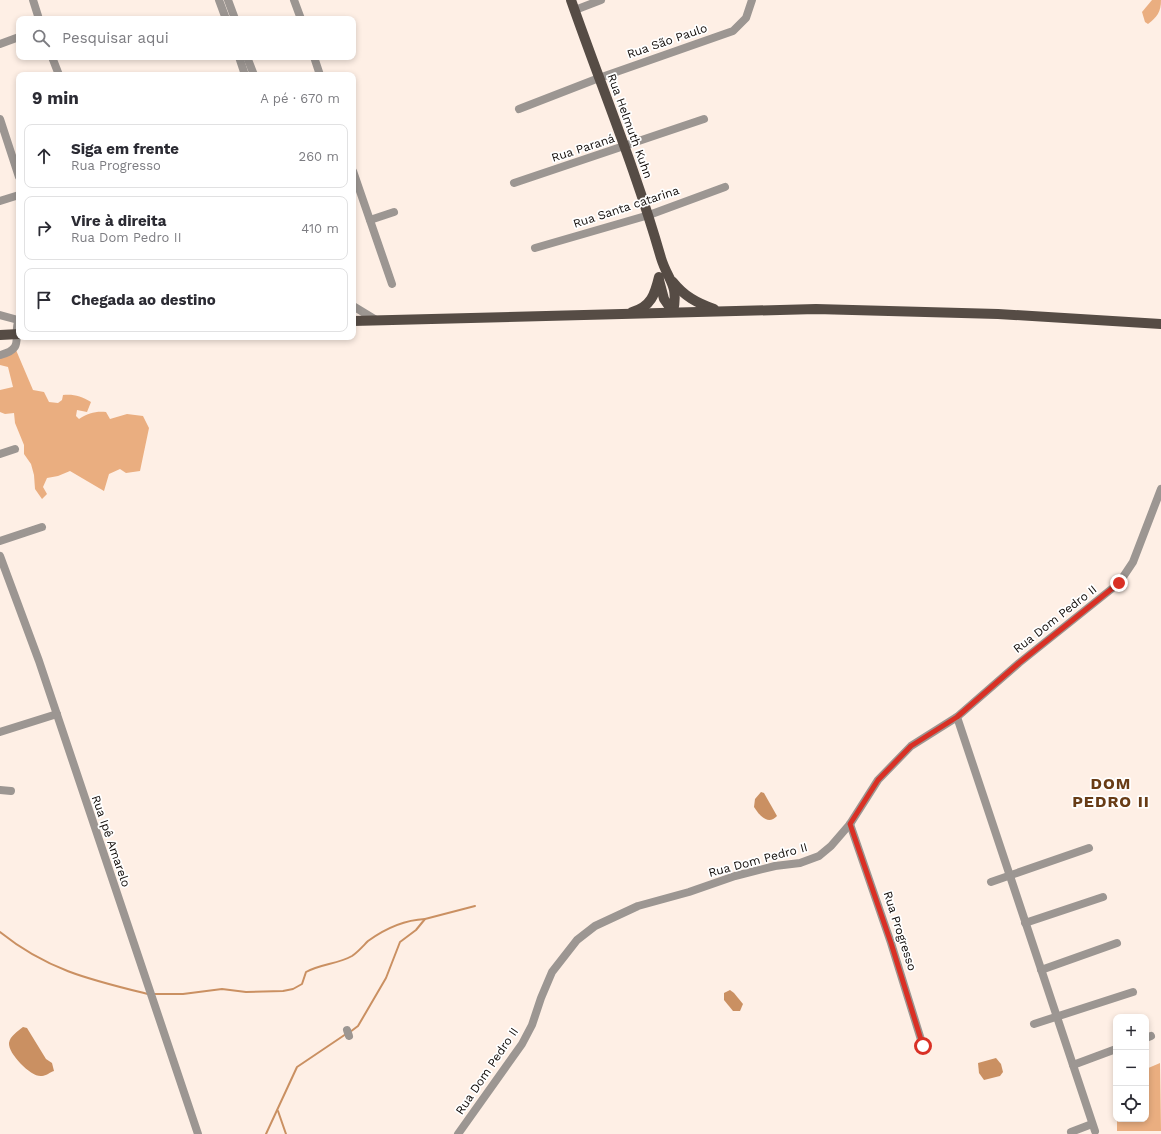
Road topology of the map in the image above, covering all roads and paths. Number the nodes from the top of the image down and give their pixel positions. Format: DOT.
graph roads {
  1 [pos="33,0"];
  2 [pos="219,0"];
  3 [pos="228,0"];
  4 [pos="294,0"];
  5 [pos="571,0"];
  6 [pos="601,0"];
  7 [pos="752,0"];
  8 [pos="575,10"];
  9 [pos="39,16"];
  10 [pos="225,16"];
  11 [pos="234,16"];
  12 [pos="300,16"];
  13 [pos="16,38"];
  14 [pos="0,44"];
  15 [pos="53,60"];
  16 [pos="240,60"];
  17 [pos="248,60"];
  18 [pos="315,60"];
  19 [pos="58,72"];
  20 [pos="244,72"];
  21 [pos="253,72"];
  22 [pos="319,72"];
  23 [pos="599,78"];
  24 [pos="519,109"];
  25 [pos="0,119"];
  26 [pos="704,119"];
  27 [pos="623,147"];
  28 [pos="16,168"];
  29 [pos="356,180"];
  30 [pos="514,183"];
  31 [pos="725,187"];
  32 [pos="16,196"];
  33 [pos="0,201"];
  34 [pos="394,212"];
  35 [pos="649,215"];
  36 [pos="370,220"];
  37 [pos="535,248"];
  38 [pos="663,262"];
  39 [pos="659,277"];
  40 [pos="672,280"];
  41 [pos="392,284"];
  42 [pos="356,308"];
  43 [pos="673,312"];
  44 [pos="728,312"];
  45 [pos="625,314"];
  46 [pos="0,315"];
  47 [pos="16,319"];
  48 [pos="376,320"];
  49 [pos="356,322"];
  50 [pos="1161,324"];
  51 [pos="16,334"];
  52 [pos="0,335"];
  53 [pos="17,340"];
  54 [pos="0,355"];
  55 [pos="15,449"];
  56 [pos="0,454"];
  57 [pos="1161,489"];
  58 [pos="42,527"];
  59 [pos="0,541"];
  60 [pos="0,556"];
  61 [pos="57,714"];
  62 [pos="957,717"];
  63 [pos="0,732"];
  64 [pos="0,790"];
  65 [pos="11,791"];
  66 [pos="850,824"];
  67 [pos="1089,848"];
  68 [pos="1010,876"];
  69 [pos="991,882"];
  70 [pos="1103,897"];
  71 [pos="1025,923"];
  72 [pos="1117,943"];
  73 [pos="1041,970"];
  74 [pos="1133,992"];
  75 [pos="1056,1016"];
  76 [pos="1034,1024"];
  77 [pos="923,1046"];
  78 [pos="1113,1050"];
  79 [pos="1073,1064"];
  80 [pos="1071,1132"];
  81 [pos="198,1134"];
  82 [pos="458,1134"];
  1 -- 9 [label="street"];
  2 -- 10 [label="street"];
  3 -- 11 [label="street"];
  4 -- 12 [label="street"];
  5 -- 8 [label="main road, Rua Helmuth Kuhn"];
  6 -- 8 [label="street"];
  7 -- 23 [label="street, Rua São Paulo"];
  8 -- 23 [label="main road, Rua Helmuth Kuhn"];
  13 -- 14 [label="street"];
  15 -- 19 [label="street"];
  16 -- 20 [label="street"];
  17 -- 21 [label="street"];
  18 -- 22 [label="street"];
  23 -- 24 [label="street, Rua São Paulo"];
  23 -- 27 [label="main road, Rua Helmuth Kuhn"];
  25 -- 28 [label="street"];
  26 -- 27 [label="street, Rua Paraná"];
  27 -- 30 [label="street, Rua Paraná"];
  27 -- 35 [label="main road, Rua Helmuth Kuhn"];
  29 -- 36 [label="street"];
  31 -- 35 [label="street, Rua Santa catarina"];
  32 -- 33 [label="street"];
  34 -- 36 [label="street"];
  35 -- 37 [label="street, Rua Santa catarina"];
  35 -- 38 [label="main road, Rua Helmuth Kuhn"];
  36 -- 41 [label="street"];
  38 -- 39 [label="main road"];
  38 -- 40 [label="main road, Rua Helmuth Kuhn"];
  39 -- 43 [label="main road"];
  39 -- 45 [label="main road"];
  40 -- 43 [label="main road, Rua Helmuth Kuhn"];
  40 -- 44 [label="main road"];
  42 -- 48 [label="street"];
  43 -- 44 [label="main road"];
  43 -- 45 [label="main road"];
  44 -- 50 [label="main road"];
  45 -- 48 [label="main road"];
  46 -- 47 [label="street"];
  48 -- 49 [label="main road"];
  51 -- 52 [label="main road"];
  53 -- 54 [label="street"];
  55 -- 56 [label="street"];
  57 -- 62 [label="street, Rua Dom Pedro II"];
  58 -- 59 [label="street"];
  60 -- 61 [label="street, Rua Ipê Amarelo"];
  61 -- 63 [label="street"];
  61 -- 81 [label="street, Rua Ipê Amarelo"];
  62 -- 66 [label="street, Rua Dom Pedro II"];
  62 -- 68 [label="street"];
  64 -- 65 [label="street"];
  66 -- 77 [label="street, Rua Progresso"];
  66 -- 82 [label="street, Rua Dom Pedro II"];
  67 -- 68 [label="street"];
  68 -- 69 [label="street"];
  68 -- 71 [label="street"];
  70 -- 71 [label="street"];
  71 -- 73 [label="street"];
  72 -- 73 [label="street"];
  73 -- 75 [label="street"];
  74 -- 75 [label="street"];
  75 -- 76 [label="street"];
  75 -- 79 [label="street"];
  78 -- 79 [label="street"];
  79 -- 80 [label="street"];
}
